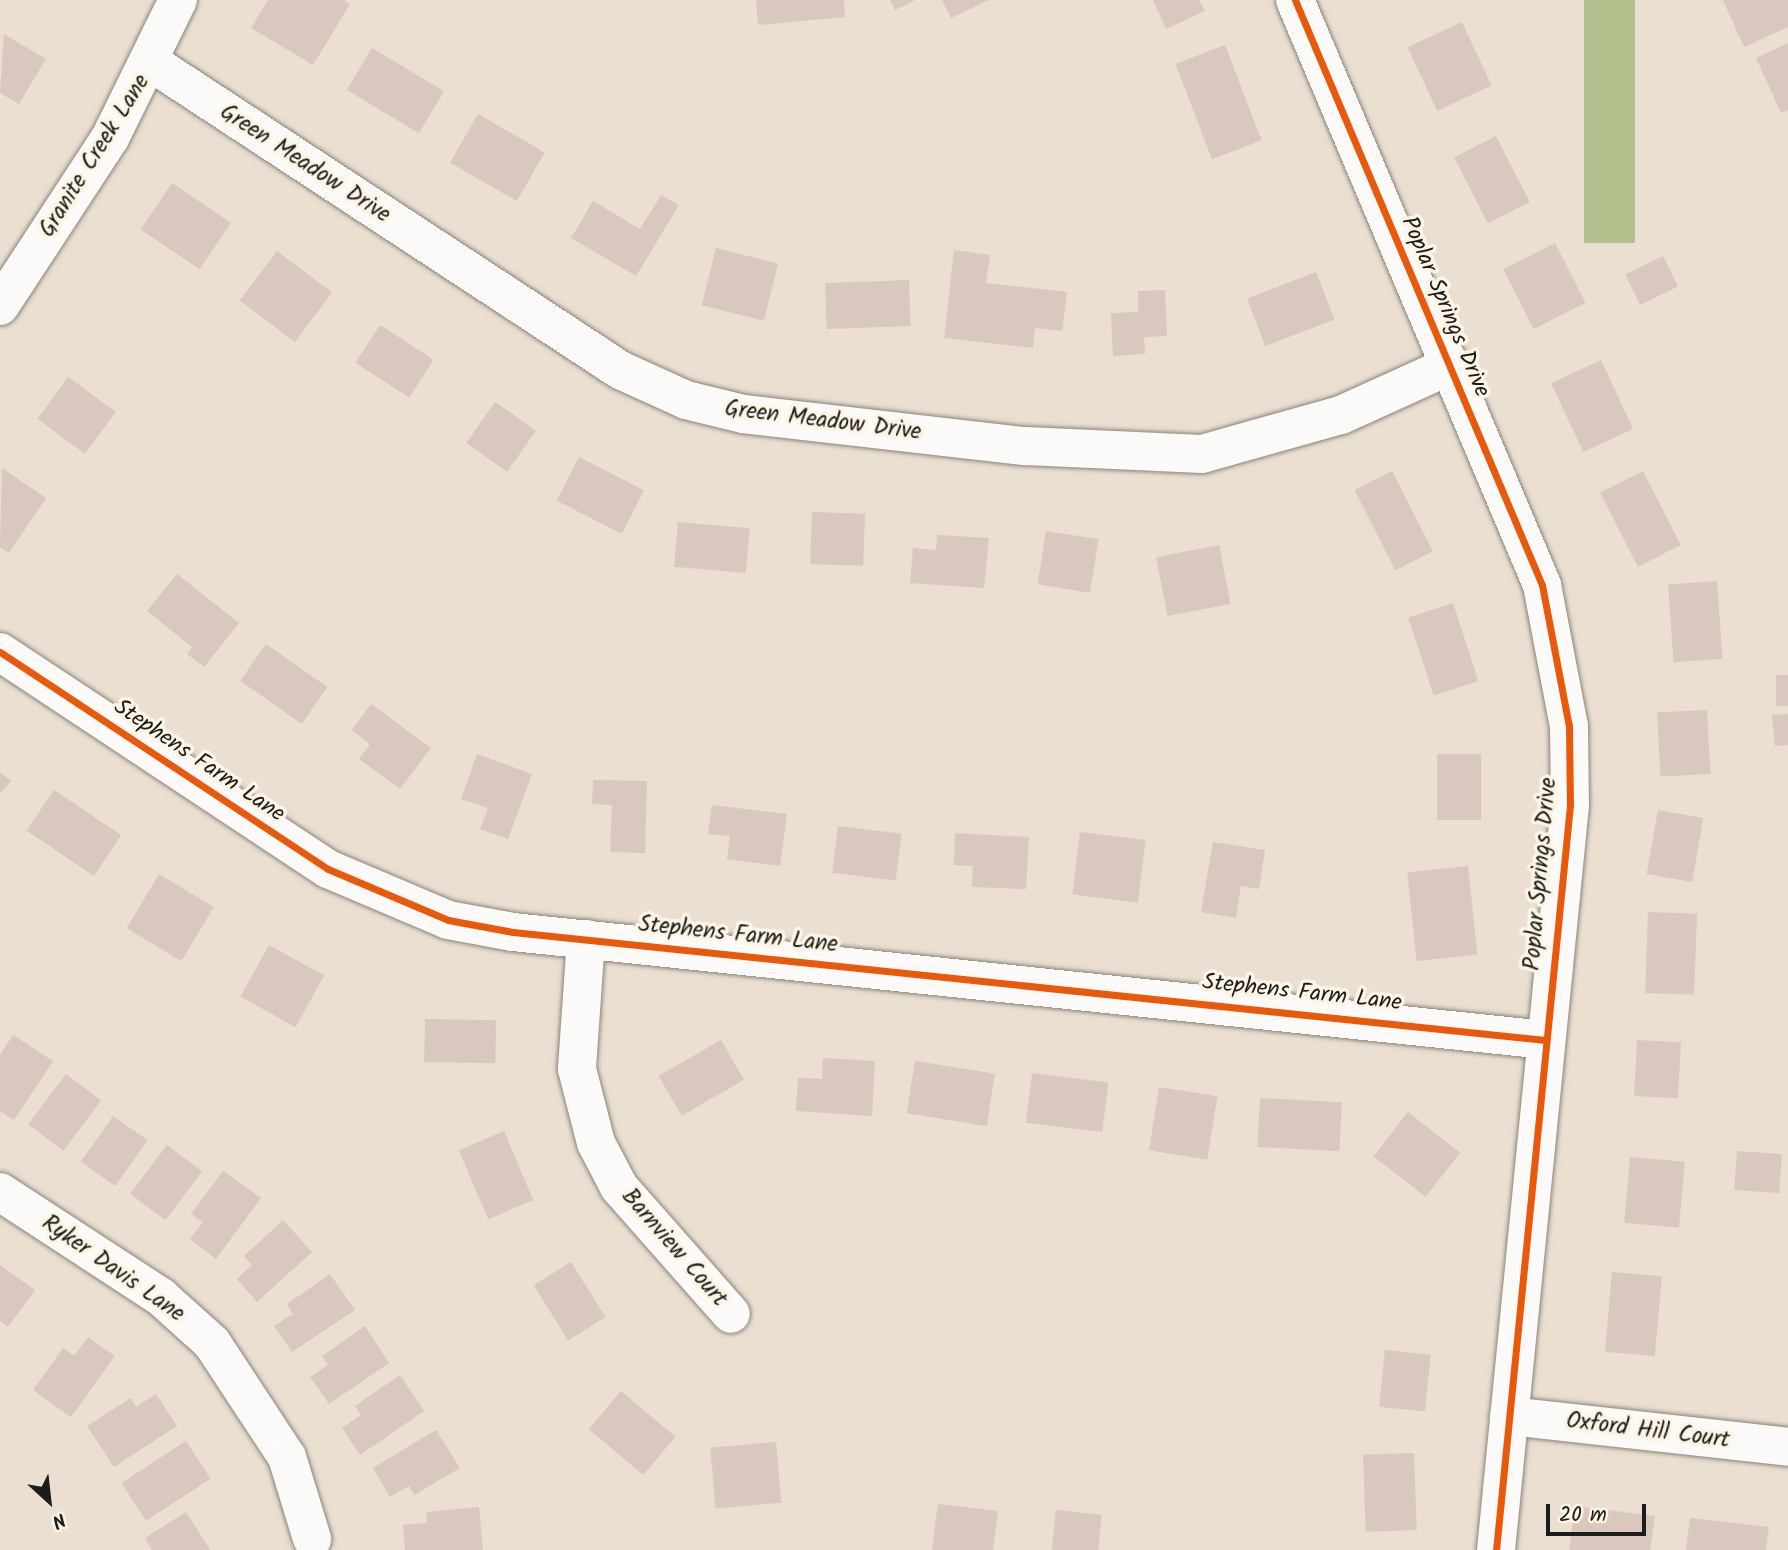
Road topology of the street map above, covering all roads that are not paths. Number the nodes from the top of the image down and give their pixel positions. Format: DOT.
graph roads {
  1 [pos="178,0"];
  2 [pos="1295,0"];
  3 [pos="152,63"];
  4 [pos="0,306"];
  5 [pos="1450,366"];
  6 [pos="0,652"];
  7 [pos="586,939"];
  8 [pos="1545,1040"];
  9 [pos="0,1192"];
  10 [pos="731,1314"];
  11 [pos="1509,1416"];
  12 [pos="1788,1447"];
  13 [pos="313,1539"];
  14 [pos="1496,1550"];
  1 -- 3 [label="street, Granite Creek Lane"];
  2 -- 5 [label="street, Poplar Springs Drive"];
  3 -- 4 [label="street, Granite Creek Lane"];
  3 -- 5 [label="street, Green Meadow Drive"];
  5 -- 8 [label="street, Poplar Springs Drive"];
  6 -- 7 [label="street, Stephens Farm Lane"];
  7 -- 8 [label="street, Stephens Farm Lane"];
  7 -- 10 [label="street, Barnview Court"];
  8 -- 11 [label="street, Poplar Springs Drive"];
  9 -- 13 [label="street, Ryker Davis Lane"];
  11 -- 12 [label="street, Oxford Hill Court"];
  11 -- 14 [label="street, Poplar Springs Drive"];
}
